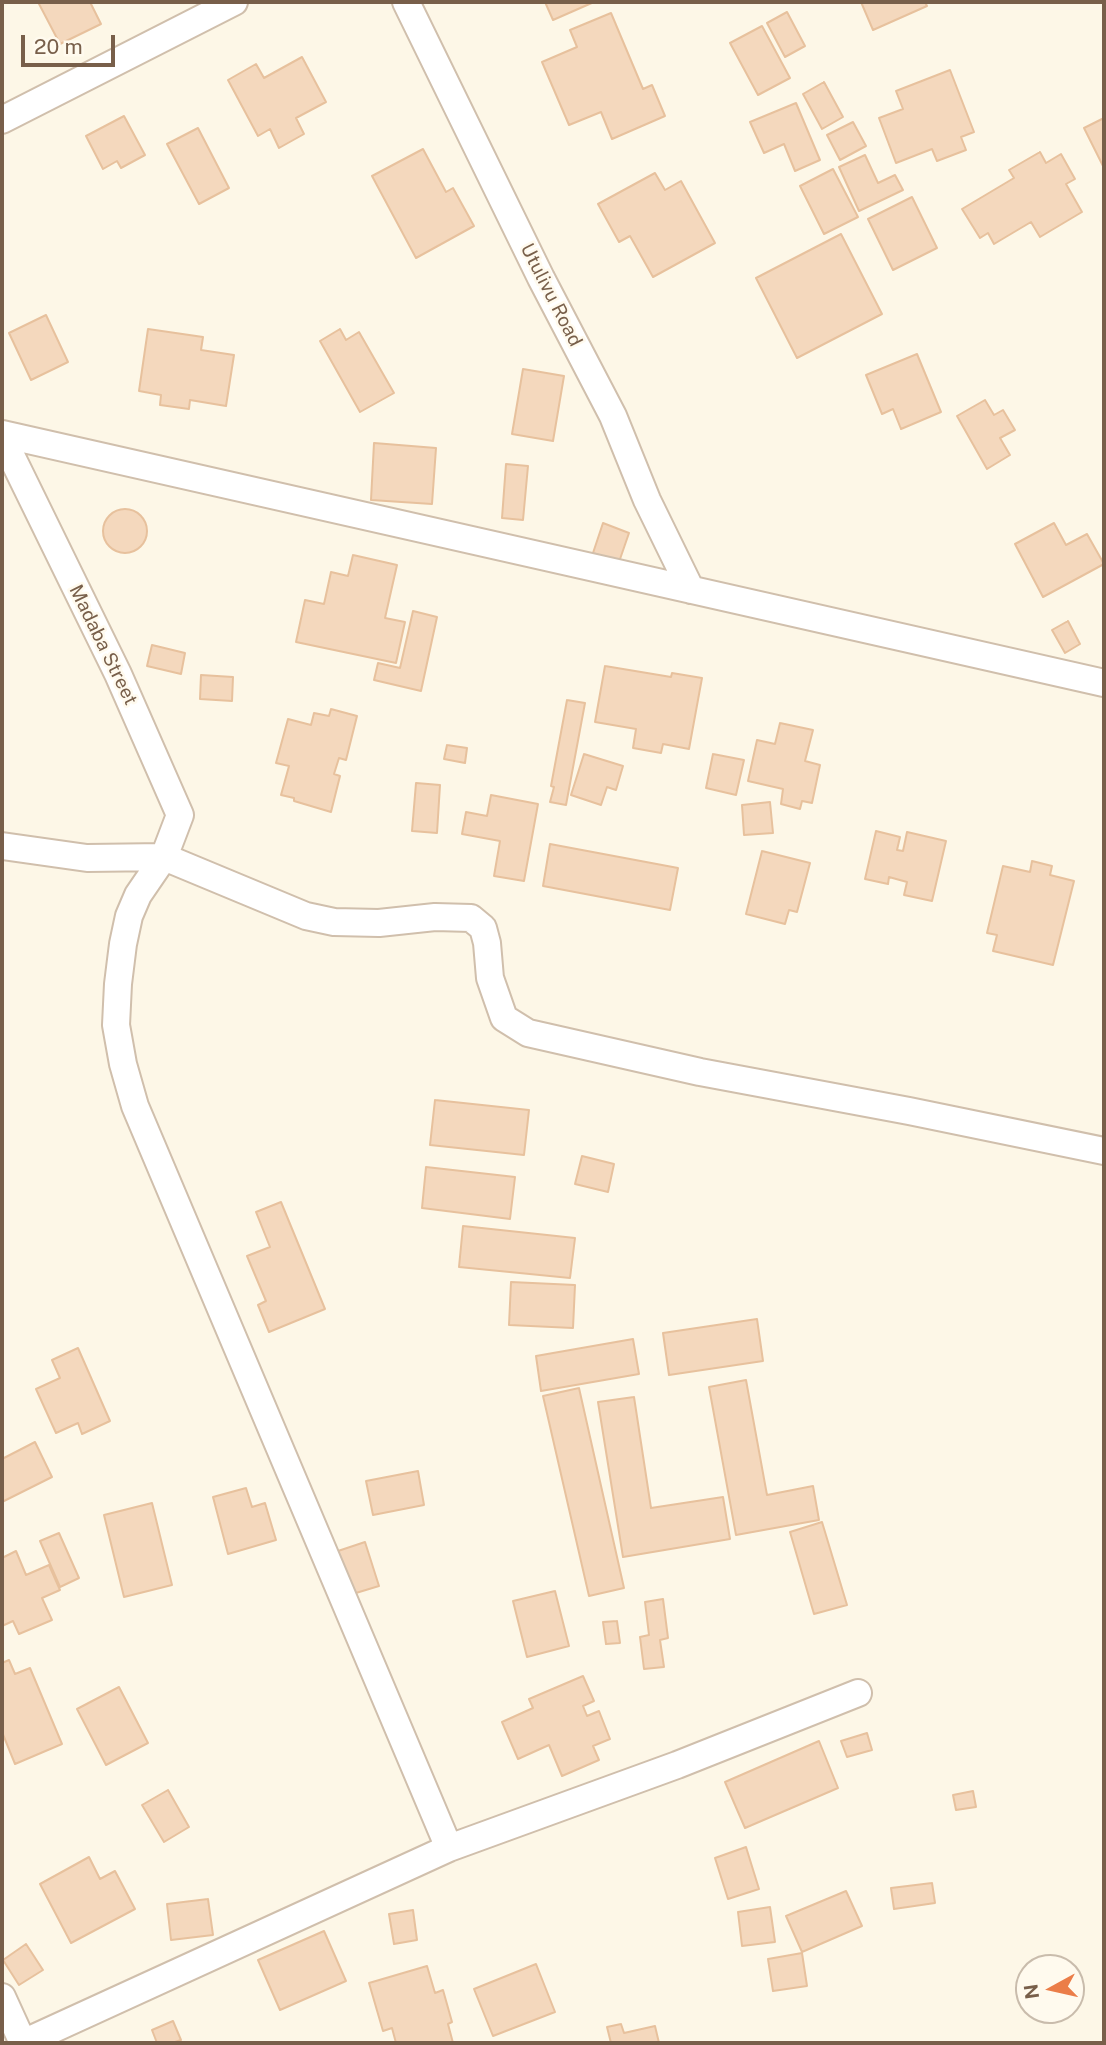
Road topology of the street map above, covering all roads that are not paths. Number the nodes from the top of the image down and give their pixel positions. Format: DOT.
graph roads {
  1 [pos="234,2"];
  2 [pos="406,2"];
  3 [pos="2,120"];
  4 [pos="2,436"];
  5 [pos="691,590"];
  6 [pos="1104,683"];
  7 [pos="2,846"];
  8 [pos="164,857"];
  9 [pos="1104,1151"];
  10 [pos="858,1693"];
  11 [pos="449,1848"];
  12 [pos="2,1997"];
  1 -- 3 [label="street"];
  2 -- 5 [label="street, Utulivu Road"];
  4 -- 5 [label="street"];
  4 -- 8 [label="street, Madaba Street"];
  5 -- 6 [label="street"];
  7 -- 8 [label="street"];
  8 -- 9 [label="street"];
  8 -- 11 [label="street, Madaba Street"];
  10 -- 11 [label="street"];
  11 -- 12 [label="street"];
}
